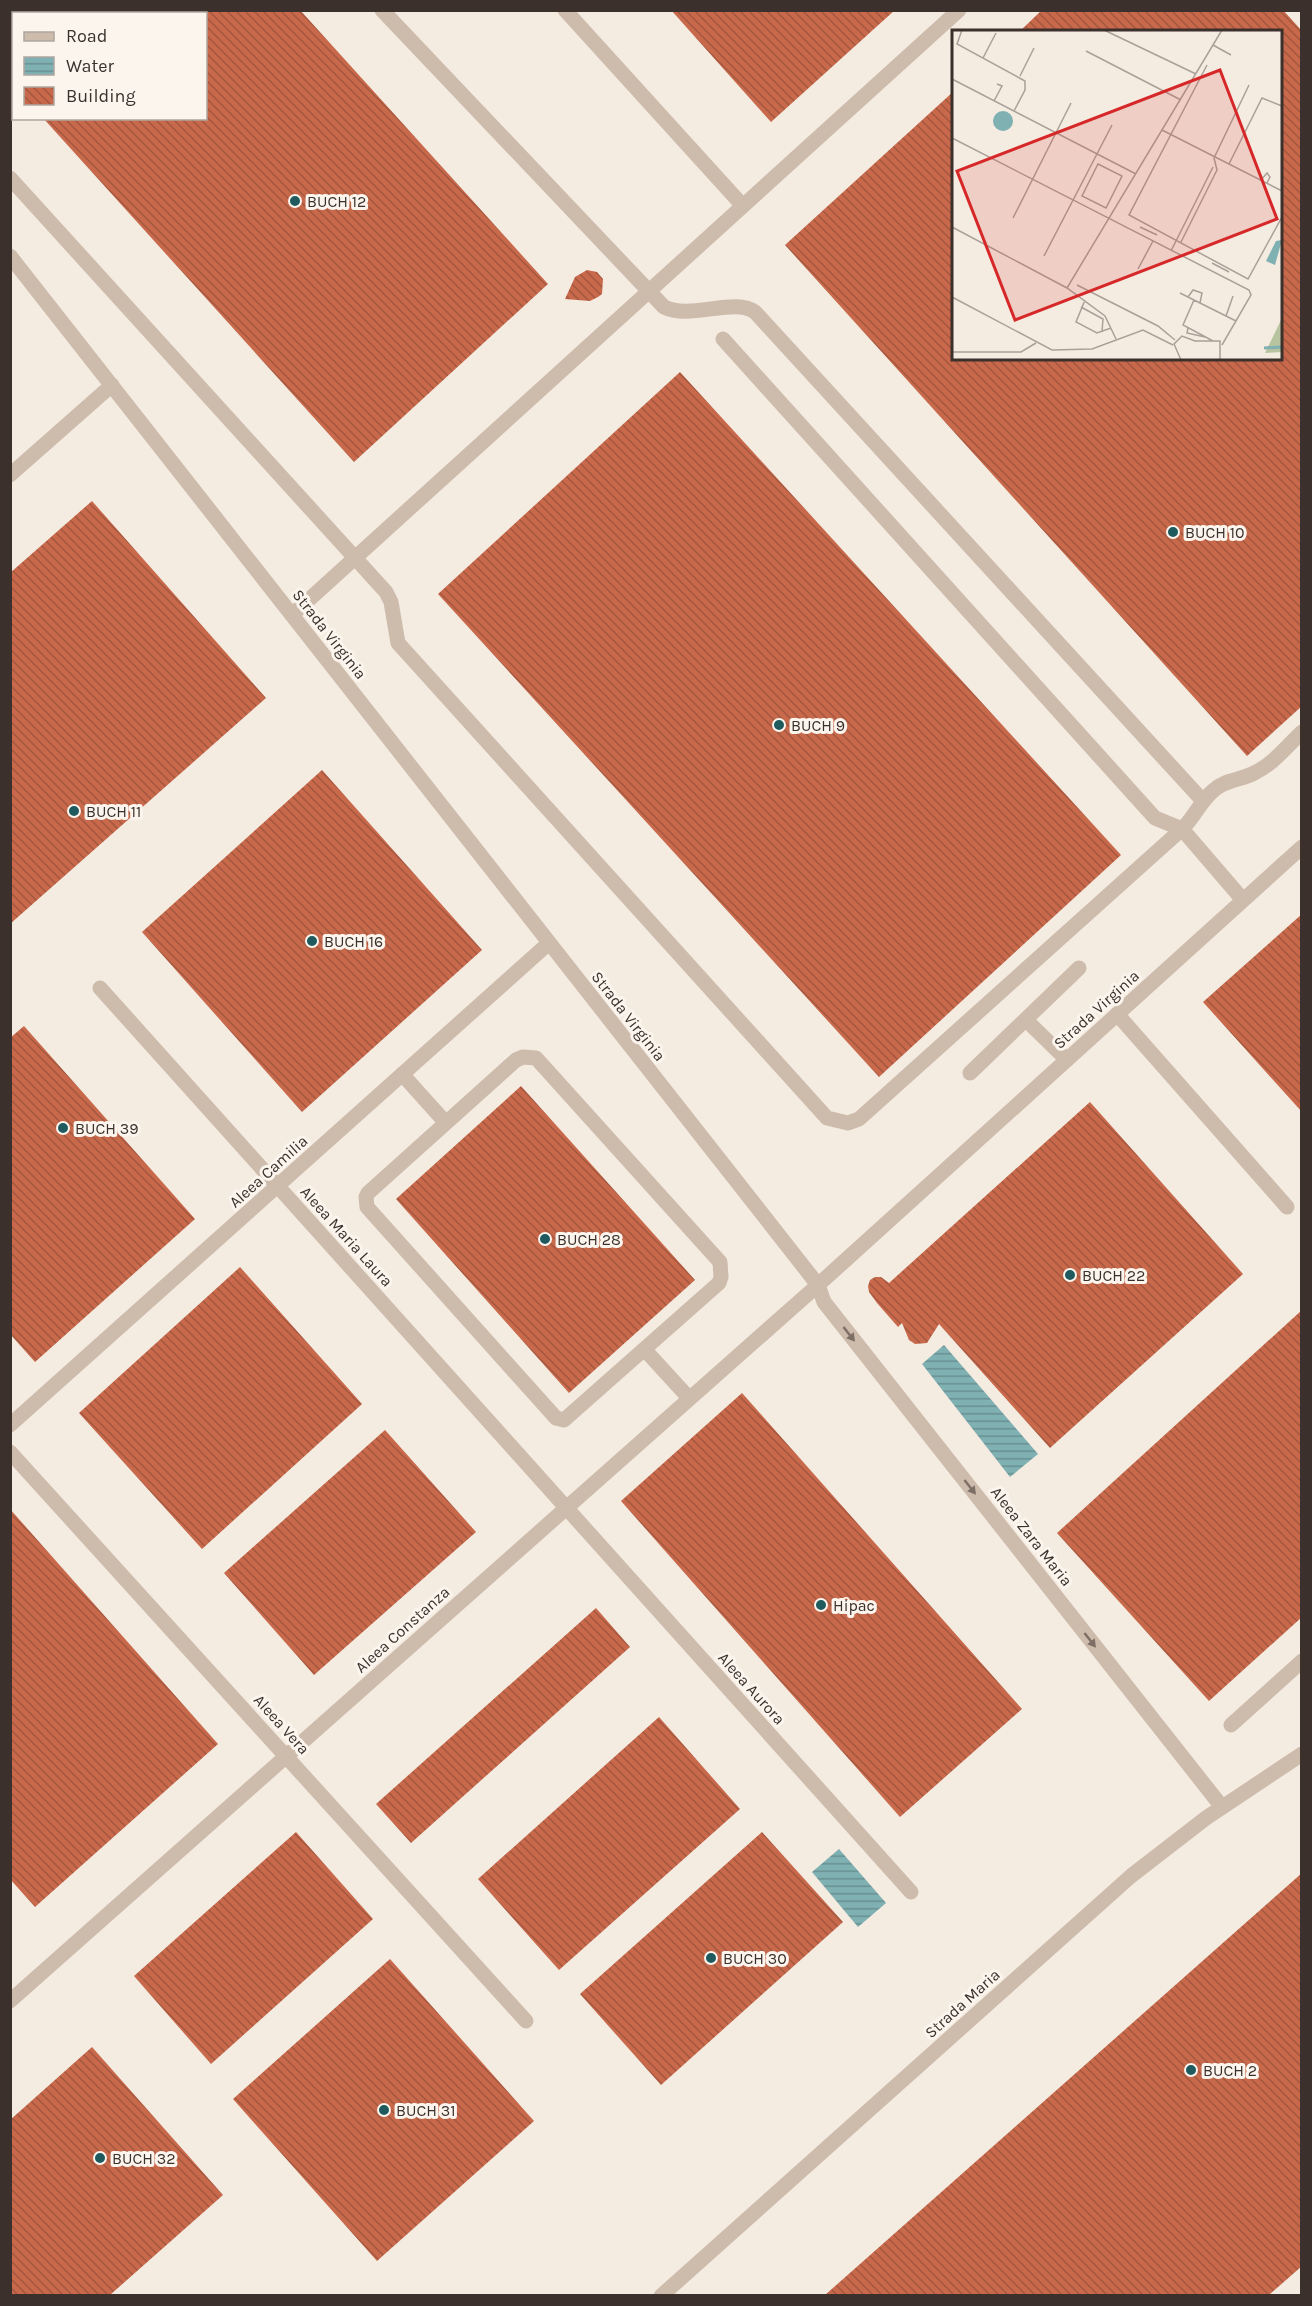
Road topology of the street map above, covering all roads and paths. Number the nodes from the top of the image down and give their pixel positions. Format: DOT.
graph roads {
  1 [pos="382,10"];
  2 [pos="565,10"];
  3 [pos="959,10"];
  4 [pos="10,178"];
  5 [pos="743,206"];
  6 [pos="10,256"];
  7 [pos="649,292"];
  8 [pos="723,339"];
  9 [pos="112,385"];
  10 [pos="10,475"];
  11 [pos="354,558"];
  12 [pos="292,615"];
  13 [pos="1302,732"];
  14 [pos="1203,801"];
  15 [pos="1182,829"];
  16 [pos="1302,847"];
  17 [pos="1243,900"];
  18 [pos="549,943"];
  19 [pos="1079,968"];
  20 [pos="100,988"];
  21 [pos="1117,1014"];
  22 [pos="1026,1020"];
  23 [pos="1067,1060"];
  24 [pos="970,1073"];
  25 [pos="402,1074"];
  26 [pos="446,1123"];
  27 [pos="278,1186"];
  28 [pos="1287,1207"];
  29 [pos="818,1285"];
  30 [pos="645,1350"];
  31 [pos="689,1398"];
  32 [pos="10,1425"];
  33 [pos="10,1452"];
  34 [pos="566,1508"];
  35 [pos="1302,1660"];
  36 [pos="1231,1725"];
  37 [pos="1302,1754"];
  38 [pos="286,1756"];
  39 [pos="1222,1807"];
  40 [pos="911,1892"];
  41 [pos="10,2001"];
  42 [pos="526,2021"];
  43 [pos="661,2295"];
  1 -- 7 [label="street"];
  2 -- 5 [label="street"];
  3 -- 5 [label="street"];
  4 -- 11 [label="street"];
  5 -- 7 [label="street"];
  6 -- 9 [label="street, Strada Virginia"];
  7 -- 11 [label="street"];
  7 -- 14 [label="street"];
  8 -- 15 [label="street"];
  9 -- 10 [label="street"];
  9 -- 12 [label="street, Strada Virginia"];
  11 -- 12 [label="street"];
  11 -- 15 [label="street"];
  12 -- 18 [label="street, Strada Virginia"];
  13 -- 14 [label="street"];
  14 -- 15 [label="street"];
  15 -- 17 [label="street"];
  16 -- 17 [label="street, Strada Virginia"];
  17 -- 21 [label="street, Strada Virginia"];
  18 -- 25 [label="street, Aleea Camilia"];
  18 -- 29 [label="street, Strada Virginia"];
  19 -- 22 [label="street"];
  20 -- 27 [label="street, Aleea Maria Laura"];
  21 -- 23 [label="street, Strada Virginia"];
  21 -- 28 [label="street"];
  22 -- 23 [label="street"];
  22 -- 24 [label="street"];
  23 -- 29 [label="street, Strada Virginia"];
  25 -- 26 [label="street"];
  25 -- 27 [label="street, Aleea Camilia"];
  26 -- 30 [label="street"];
  26 -- 30 [label="street"];
  27 -- 32 [label="street, Aleea Camilia"];
  27 -- 34 [label="street, Aleea Maria Laura"];
  29 -- 31 [label="street, Aleea Constanza"];
  29 -- 39 [label="street, Aleea Zara Maria, one-way"];
  30 -- 31 [label="street"];
  31 -- 34 [label="street, Aleea Constanza"];
  33 -- 38 [label="street, Aleea Vera"];
  34 -- 38 [label="street, Aleea Constanza"];
  34 -- 40 [label="street, Aleea Aurora"];
  35 -- 36 [label="street"];
  37 -- 39 [label="street, Strada Maria"];
  38 -- 41 [label="street, Aleea Constanza"];
  38 -- 42 [label="street, Aleea Vera"];
  39 -- 43 [label="street, Strada Maria"];
}
